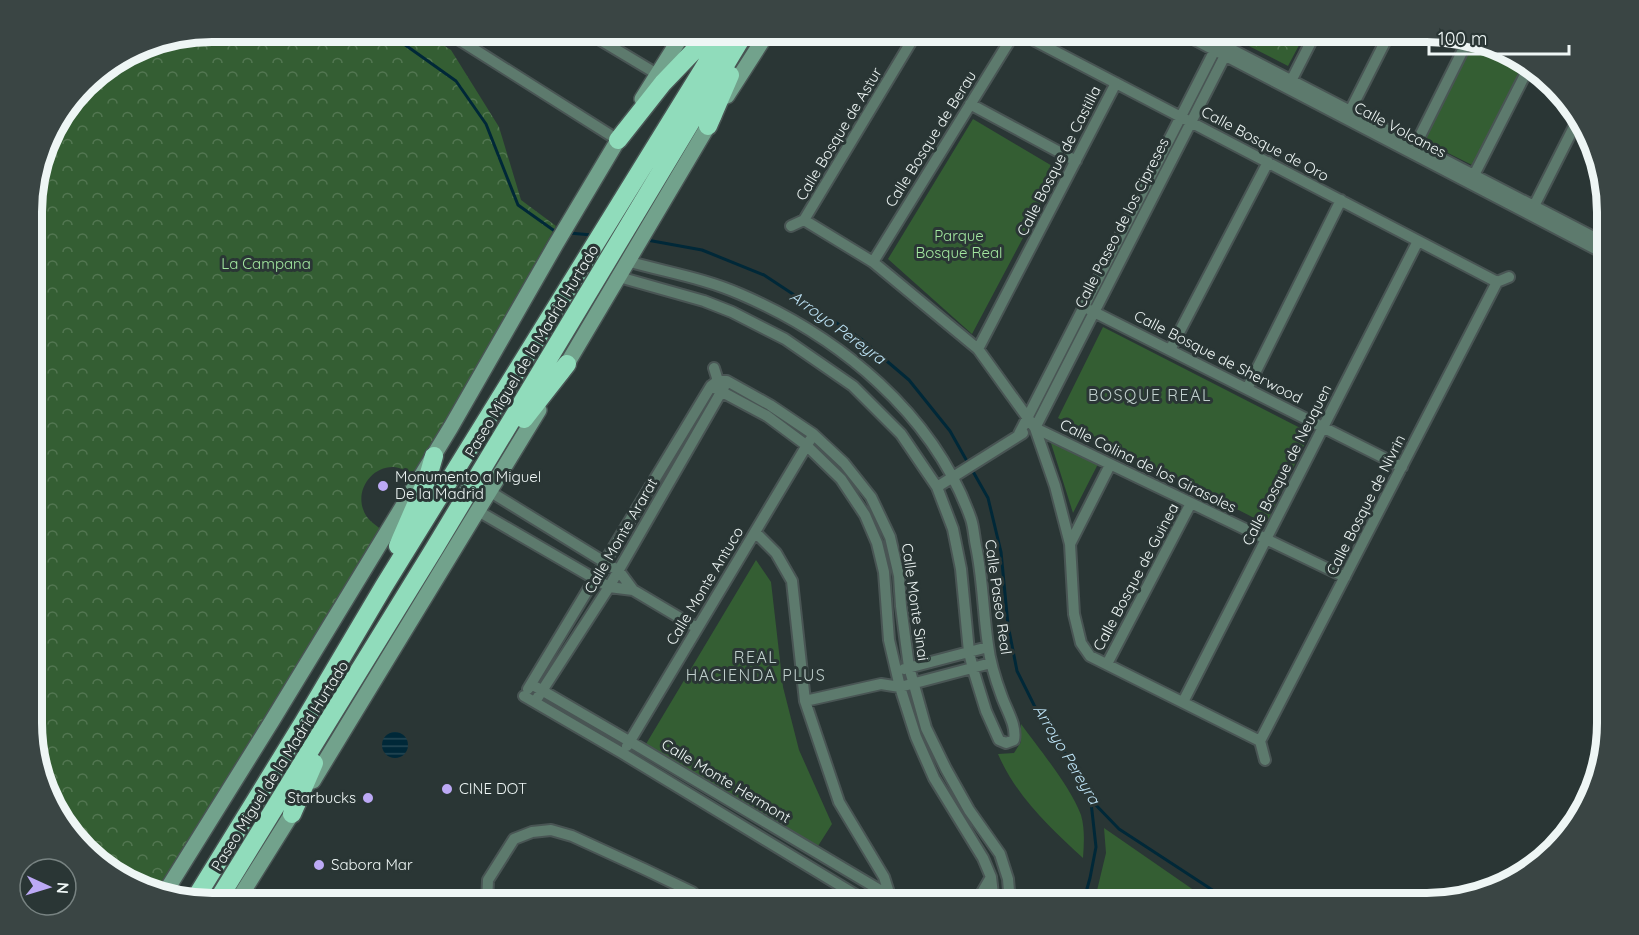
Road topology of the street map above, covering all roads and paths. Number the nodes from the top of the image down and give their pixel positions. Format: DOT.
graph roads {
  1 [pos="471,42"];
  2 [pos="604,42"];
  3 [pos="678,42"];
  4 [pos="702,42"];
  5 [pos="720,42"];
  6 [pos="741,42"];
  7 [pos="743,42"];
  8 [pos="762,42"];
  9 [pos="911,42"];
  10 [pos="1010,42"];
  11 [pos="1036,42"];
  12 [pos="1205,42"];
  13 [pos="1212,42"];
  14 [pos="1223,42"];
  15 [pos="1228,42"];
  16 [pos="1311,42"];
  17 [pos="1385,42"];
  18 [pos="1460,45"];
  19 [pos="1465,47"];
  20 [pos="1222,49"];
  21 [pos="657,74"];
  22 [pos="1525,74"];
  23 [pos="1116,83"];
  24 [pos="1290,84"];
  25 [pos="970,104"];
  26 [pos="1348,114"];
  27 [pos="1186,119"];
  28 [pos="708,126"];
  29 [pos="1574,127"];
  30 [pos="618,140"];
  31 [pos="1411,147"];
  32 [pos="1076,161"];
  33 [pos="1268,162"];
  34 [pos="1472,179"];
  35 [pos="1341,200"];
  36 [pos="1532,210"];
  37 [pos="804,220"];
  38 [pos="791,226"];
  39 [pos="1597,239"];
  40 [pos="1418,241"];
  41 [pos="1597,249"];
  42 [pos="627,261"];
  43 [pos="873,262"];
  44 [pos="619,277"];
  45 [pos="1509,277"];
  46 [pos="1497,282"];
  47 [pos="709,283"];
  48 [pos="740,294"];
  49 [pos="704,301"];
  50 [pos="1089,309"];
  51 [pos="732,312"];
  52 [pos="978,349"];
  53 [pos="1170,350"];
  54 [pos="567,364"];
  55 [pos="714,368"];
  56 [pos="720,385"];
  57 [pos="1247,389"];
  58 [pos="1028,419"];
  59 [pos="1323,427"];
  60 [pos="1035,428"];
  61 [pos="813,434"];
  62 [pos="1019,434"];
  63 [pos="806,445"];
  64 [pos="434,456"];
  65 [pos="1110,465"];
  66 [pos="1402,467"];
  67 [pos="955,476"];
  68 [pos="938,487"];
  69 [pos="489,491"];
  70 [pos="467,495"];
  71 [pos="1191,503"];
  72 [pos="478,510"];
  73 [pos="556,532"];
  74 [pos="755,532"];
  75 [pos="1266,539"];
  76 [pos="1070,544"];
  77 [pos="546,550"];
  78 [pos="605,562"];
  79 [pos="619,571"];
  80 [pos="1345,577"];
  81 [pos="595,579"];
  82 [pos="384,586"];
  83 [pos="609,587"];
  84 [pos="633,590"];
  85 [pos="697,628"];
  86 [pos="988,646"];
  87 [pos="969,652"];
  88 [pos="991,663"];
  89 [pos="1107,664"];
  90 [pos="909,667"];
  91 [pos="973,669"];
  92 [pos="896,672"];
  93 [pos="914,683"];
  94 [pos="531,684"];
  95 [pos="881,684"];
  96 [pos="900,687"];
  97 [pos="542,691"];
  98 [pos="519,697"];
  99 [pos="805,701"];
  100 [pos="534,702"];
  101 [pos="1183,702"];
  102 [pos="338,707"];
  103 [pos="630,741"];
  104 [pos="1260,741"];
  105 [pos="622,753"];
  106 [pos="1265,760"];
  107 [pos="969,810"];
  108 [pos="292,814"];
  109 [pos="762,820"];
  110 [pos="959,820"];
  111 [pos="755,833"];
  112 [pos="217,863"];
  113 [pos="991,877"];
  114 [pos="168,887"];
  115 [pos="190,892"];
  116 [pos="199,892"];
  117 [pos="222,893"];
  118 [pos="242,893"];
  119 [pos="487,893"];
  120 [pos="693,893"];
  121 [pos="853,893"];
  122 [pos="878,893"];
  123 [pos="887,893"];
  124 [pos="982,893"];
  125 [pos="993,893"];
  126 [pos="1009,893"];
  1 -- 30 [label="street"];
  2 -- 21 [label="street"];
  3 -- 21 [label="street"];
  4 -- 30 [label="highway"];
  5 -- 82 [label="highway, Paseo Miguel de la Madrid Hurtado"];
  6 -- 70 [label="highway, Paseo Miguel de la Madrid Hurtado"];
  7 -- 28 [label="highway"];
  8 -- 28 [label="street"];
  9 -- 37 [label="street, Calle Bosque de Astur"];
  10 -- 25 [label="street, Calle Bosque de Berau"];
  11 -- 23 [label="street, Calle Bosque de Oro"];
  12 -- 20 [label="street, Calle Volcanes"];
  13 -- 20 [label="street, Calle Volcanes"];
  14 -- 20 [label="street, Calle Paseo de los Cipreses"];
  15 -- 20 [label="street, Calle Paseo de los Cipreses"];
  16 -- 24 [label="street"];
  17 -- 26 [label="street"];
  18 -- 31 [label="street"];
  19 -- 31 [label="street"];
  20 -- 24 [label="street, Calle Volcanes"];
  20 -- 27 [label="street, Calle Paseo de los Cipreses"];
  21 -- 30 [label="street"];
  22 -- 34 [label="street"];
  23 -- 27 [label="street, Calle Bosque de Oro"];
  23 -- 32 [label="street, Calle Bosque de Castilla"];
  24 -- 26 [label="street, Calle Volcanes"];
  25 -- 32 [label="street"];
  25 -- 43 [label="street, Calle Bosque de Berau"];
  26 -- 31 [label="street, Calle Volcanes"];
  27 -- 33 [label="street, Calle Bosque de Oro"];
  27 -- 50 [label="street, Calle Paseo de los Cipreses"];
  28 -- 42 [label="street"];
  29 -- 36 [label="street"];
  30 -- 64 [label="street"];
  31 -- 34 [label="street, Calle Volcanes"];
  32 -- 52 [label="street, Calle Bosque de Castilla"];
  33 -- 35 [label="street, Calle Bosque de Oro"];
  33 -- 53 [label="street"];
  34 -- 36 [label="street, Calle Volcanes"];
  35 -- 40 [label="street, Calle Bosque de Oro"];
  35 -- 57 [label="street"];
  36 -- 39 [label="street, Calle Volcanes"];
  36 -- 41 [label="street, Calle Volcanes"];
  37 -- 38 [label="street"];
  37 -- 43 [label="street"];
  40 -- 46 [label="street, Calle Bosque de Oro"];
  40 -- 59 [label="street, Calle Bosque de Neuquen"];
  42 -- 44 [label="street"];
  42 -- 47 [label="street, Calle Paseo Real"];
  43 -- 52 [label="street"];
  44 -- 49 [label="street, Calle Paseo Real"];
  44 -- 54 [label="street"];
  45 -- 46 [label="street"];
  46 -- 66 [label="street, Calle Bosque de Nivrin"];
  47 -- 48 [label="street, Calle Paseo Real"];
  47 -- 49 [label="street"];
  48 -- 51 [label="street"];
  48 -- 67 [label="street, Calle Paseo Real"];
  49 -- 51 [label="street, Calle Paseo Real"];
  50 -- 53 [label="street, Calle Bosque de Sherwood"];
  50 -- 58 [label="street, Calle Paseo de los Cipreses"];
  50 -- 60 [label="street, Calle Paseo de los Cipreses"];
  51 -- 68 [label="street, Calle Paseo Real"];
  52 -- 58 [label="street"];
  53 -- 57 [label="street, Calle Bosque de Sherwood"];
  54 -- 69 [label="street"];
  54 -- 70 [label="highway"];
  55 -- 56 [label="street"];
  56 -- 61 [label="street, Calle Monte Sinai"];
  56 -- 63 [label="street, Calle Monte Sinai"];
  56 -- 78 [label="street, Calle Monte Ararat"];
  56 -- 79 [label="street, Calle Monte Ararat"];
  57 -- 59 [label="street, Calle Bosque de Sherwood"];
  58 -- 60 [label="street"];
  58 -- 62 [label="street, Calle Paseo de los Cipreses"];
  59 -- 66 [label="street, Calle Bosque de Sherwood"];
  59 -- 75 [label="street, Calle Bosque de Neuquen"];
  60 -- 62 [label="street"];
  60 -- 65 [label="street, Calle Colina de los Girasoles"];
  60 -- 76 [label="street"];
  61 -- 63 [label="street, Calle Monte Antuco"];
  61 -- 90 [label="street, Calle Monte Sinai"];
  62 -- 67 [label="street"];
  63 -- 74 [label="street, Calle Monte Antuco"];
  63 -- 92 [label="street, Calle Monte Sinai"];
  64 -- 82 [label="highway"];
  64 -- 114 [label="street"];
  65 -- 71 [label="street, Calle Colina de los Girasoles"];
  65 -- 76 [label="street"];
  66 -- 80 [label="street, Calle Bosque de Nivrin"];
  67 -- 68 [label="street"];
  67 -- 86 [label="street, Calle Paseo Real"];
  68 -- 87 [label="street, Calle Paseo Real"];
  69 -- 72 [label="street"];
  69 -- 73 [label="street"];
  70 -- 102 [label="highway, Paseo Miguel de la Madrid Hurtado"];
  71 -- 75 [label="street, Calle Colina de los Girasoles"];
  71 -- 89 [label="street, Calle Bosque de Guinea"];
  72 -- 77 [label="street"];
  72 -- 108 [label="street"];
  73 -- 77 [label="street"];
  73 -- 78 [label="street"];
  74 -- 85 [label="street, Calle Monte Antuco"];
  74 -- 99 [label="street"];
  75 -- 80 [label="street, Calle Colina de los Girasoles"];
  75 -- 101 [label="street, Calle Bosque de Neuquen"];
  76 -- 89 [label="street"];
  77 -- 81 [label="street"];
  78 -- 79 [label="street"];
  78 -- 81 [label="street, Calle Monte Ararat"];
  79 -- 83 [label="street, Calle Monte Ararat"];
  79 -- 84 [label="street"];
  80 -- 104 [label="street, Calle Bosque de Nivrin"];
  81 -- 83 [label="street"];
  81 -- 94 [label="street, Calle Monte Ararat"];
  82 -- 112 [label="highway, Paseo Miguel de la Madrid Hurtado"];
  83 -- 84 [label="street"];
  83 -- 97 [label="street, Calle Monte Ararat"];
  84 -- 85 [label="street"];
  85 -- 103 [label="street, Calle Monte Antuco"];
  86 -- 87 [label="street"];
  86 -- 88 [label="street, Calle Paseo Real"];
  87 -- 90 [label="street"];
  87 -- 91 [label="street, Calle Paseo Real"];
  88 -- 91 [label="street"];
  88 -- 91 [label="street, Calle Paseo Real"];
  89 -- 101 [label="street"];
  90 -- 92 [label="street"];
  90 -- 93 [label="street, Calle Monte Sinai"];
  91 -- 93 [label="street"];
  92 -- 95 [label="street"];
  92 -- 96 [label="street, Calle Monte Sinai"];
  93 -- 96 [label="street"];
  93 -- 107 [label="street, Calle Monte Sinai"];
  94 -- 97 [label="street, Calle Monte Hermont"];
  94 -- 98 [label="street, Calle Monte Ararat"];
  95 -- 96 [label="street"];
  95 -- 99 [label="street"];
  96 -- 110 [label="street, Calle Monte Sinai"];
  97 -- 100 [label="street, Calle Monte Ararat"];
  97 -- 103 [label="street, Calle Monte Hermont"];
  98 -- 100 [label="street, Calle Monte Hermont"];
  99 -- 123 [label="street"];
  100 -- 105 [label="street, Calle Monte Hermont"];
  101 -- 104 [label="street"];
  102 -- 108 [label="highway"];
  102 -- 117 [label="highway, Paseo Miguel de la Madrid Hurtado"];
  103 -- 105 [label="street, Calle Monte Antuco"];
  103 -- 109 [label="street, Calle Monte Hermont"];
  104 -- 106 [label="street"];
  105 -- 111 [label="street, Calle Monte Hermont"];
  107 -- 110 [label="street"];
  107 -- 126 [label="street, Calle Monte Sinai"];
  108 -- 118 [label="street"];
  109 -- 111 [label="street"];
  109 -- 122 [label="street, Calle Monte Hermont"];
  110 -- 113 [label="street, Calle Monte Sinai"];
  111 -- 121 [label="street, Calle Monte Hermont"];
  112 -- 115 [label="highway"];
  112 -- 116 [label="highway, Paseo Miguel de la Madrid Hurtado"];
  113 -- 124 [label="street"];
  113 -- 125 [label="street, Calle Monte Sinai"];
  119 -- 120 [label="street"];
}
